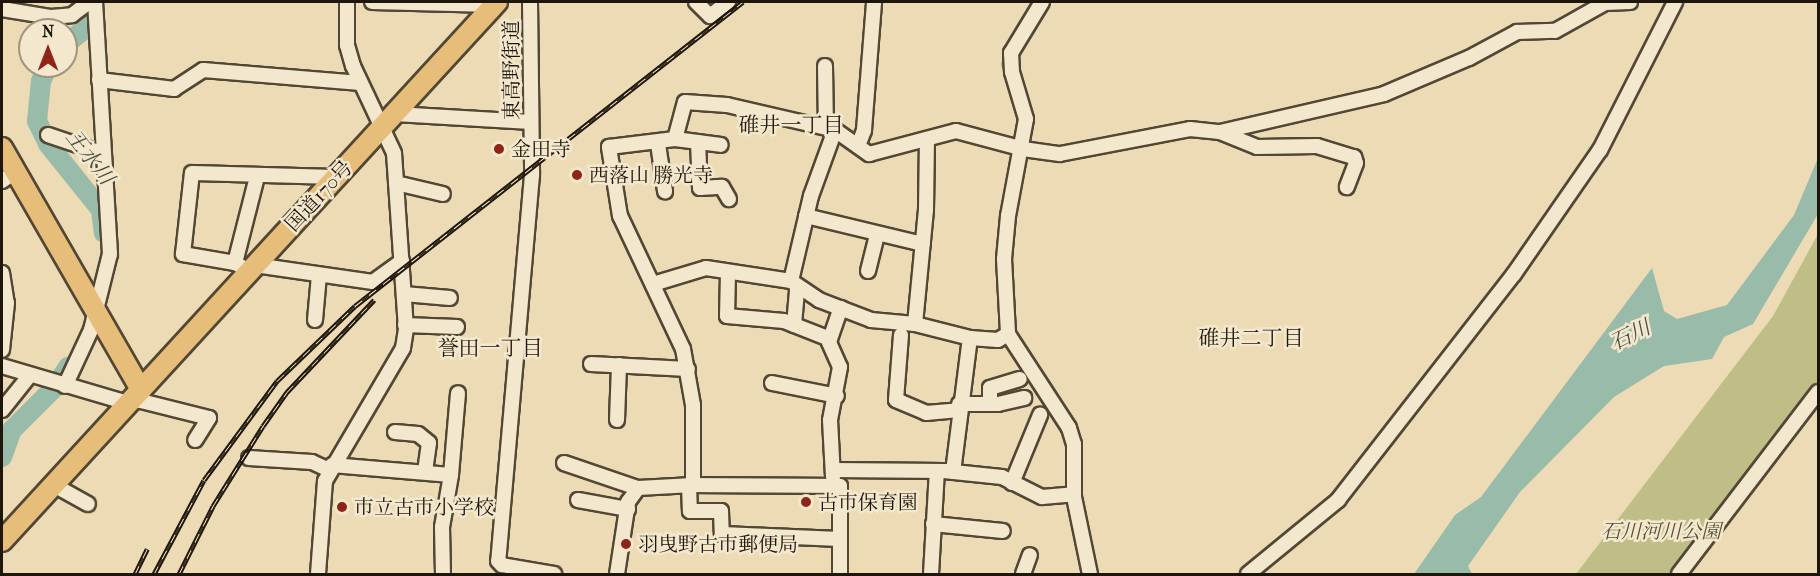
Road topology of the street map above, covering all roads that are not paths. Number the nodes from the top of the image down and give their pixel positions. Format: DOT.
graph roads {
  1 [pos="89,2"];
  2 [pos="95,2"];
  3 [pos="347,2"];
  4 [pos="372,2"];
  5 [pos="530,2"];
  6 [pos="696,2"];
  7 [pos="728,2"];
  8 [pos="874,2"];
  9 [pos="1042,2"];
  10 [pos="1630,2"];
  11 [pos="1675,2"];
  12 [pos="430,3"];
  13 [pos="496,3"];
  14 [pos="2,9"];
  15 [pos="825,66"];
  16 [pos="99,80"];
  17 [pos="360,83"];
  18 [pos="389,121"];
  19 [pos="531,122"];
  20 [pos="830,129"];
  21 [pos="1220,132"];
  22 [pos="48,135"];
  23 [pos="675,139"];
  24 [pos="927,139"];
  25 [pos="698,142"];
  26 [pos="658,144"];
  27 [pos="720,145"];
  28 [pos="858,146"];
  29 [pos="2,148"];
  30 [pos="1023,149"];
  31 [pos="104,154"];
  32 [pos="8,176"];
  33 [pos="257,177"];
  34 [pos="337,177"];
  35 [pos="396,183"];
  36 [pos="1347,187"];
  37 [pos="665,191"];
  38 [pos="443,194"];
  39 [pos="729,199"];
  40 [pos="806,216"];
  41 [pos="878,234"];
  42 [pos="923,244"];
  43 [pos="402,261"];
  44 [pos="247,266"];
  45 [pos="868,271"];
  46 [pos="2,273"];
  47 [pos="728,273"];
  48 [pos="319,275"];
  49 [pos="653,284"];
  50 [pos="794,284"];
  51 [pos="404,294"];
  52 [pos="450,298"];
  53 [pos="841,308"];
  54 [pos="95,314"];
  55 [pos="315,320"];
  56 [pos="915,324"];
  57 [pos="405,325"];
  58 [pos="794,325"];
  59 [pos="457,327"];
  60 [pos="1008,334"];
  61 [pos="901,335"];
  62 [pos="970,338"];
  63 [pos="830,339"];
  64 [pos="2,350"];
  65 [pos="591,364"];
  66 [pos="619,365"];
  67 [pos="2,366"];
  68 [pos="688,369"];
  69 [pos="30,375"];
  70 [pos="1020,379"];
  71 [pos="772,383"];
  72 [pos="60,385"];
  73 [pos="458,393"];
  74 [pos="1818,393"];
  75 [pos="135,396"];
  76 [pos="837,396"];
  77 [pos="1024,398"];
  78 [pos="990,404"];
  79 [pos="959,407"];
  80 [pos="2,410"];
  81 [pos="1040,415"];
  82 [pos="618,420"];
  83 [pos="395,432"];
  84 [pos="195,440"];
  85 [pos="249,458"];
  86 [pos="564,463"];
  87 [pos="331,468"];
  88 [pos="833,470"];
  89 [pos="937,471"];
  90 [pos="424,472"];
  91 [pos="953,472"];
  92 [pos="451,475"];
  93 [pos="1012,483"];
  94 [pos="52,484"];
  95 [pos="691,485"];
  96 [pos="834,486"];
  97 [pos="638,488"];
  98 [pos="1074,494"];
  99 [pos="578,500"];
  100 [pos="88,504"];
  101 [pos="628,509"];
  102 [pos="933,524"];
  103 [pos="1003,531"];
  104 [pos="840,539"];
  105 [pos="2,541"];
  106 [pos="1030,555"];
  107 [pos="318,574"];
  108 [pos="443,574"];
  109 [pos="554,574"];
  110 [pos="617,574"];
  111 [pos="840,574"];
  112 [pos="932,574"];
  113 [pos="1023,574"];
  114 [pos="1090,574"];
  115 [pos="1248,574"];
  116 [pos="1679,574"];
  1 -- 14 [label="street"];
  2 -- 16 [label="street"];
  3 -- 17 [label="street"];
  4 -- 12 [label="street"];
  5 -- 19 [label="street, 東高野街道"];
  6 -- 7 [label="street"];
  8 -- 28 [label="street"];
  9 -- 30 [label="street"];
  10 -- 21 [label="street"];
  11 -- 115 [label="street"];
  12 -- 13 [label="street"];
  13 -- 18 [label="highway, 国道170号"];
  15 -- 20 [label="street"];
  16 -- 17 [label="street"];
  16 -- 31 [label="street"];
  17 -- 18 [label="street"];
  18 -- 19 [label="street"];
  18 -- 34 [label="highway, 国道170号"];
  18 -- 35 [label="street"];
  19 -- 109 [label="street, 東高野街道"];
  20 -- 23 [label="street"];
  20 -- 28 [label="street"];
  20 -- 40 [label="street"];
  21 -- 30 [label="street"];
  21 -- 36 [label="street"];
  22 -- 31 [label="street"];
  23 -- 25 [label="street"];
  23 -- 26 [label="street"];
  24 -- 28 [label="street"];
  24 -- 30 [label="street"];
  24 -- 42 [label="street"];
  25 -- 27 [label="street"];
  25 -- 39 [label="street"];
  26 -- 37 [label="street"];
  26 -- 49 [label="street"];
  29 -- 32 [label="highway"];
  30 -- 60 [label="street"];
  31 -- 54 [label="street"];
  32 -- 54 [label="highway"];
  33 -- 34 [label="street"];
  33 -- 44 [label="street"];
  33 -- 44 [label="street"];
  34 -- 44 [label="highway, 国道170号"];
  35 -- 38 [label="street"];
  35 -- 43 [label="street"];
  40 -- 41 [label="street"];
  40 -- 50 [label="street"];
  41 -- 42 [label="street"];
  41 -- 45 [label="street"];
  42 -- 56 [label="street"];
  43 -- 48 [label="street"];
  43 -- 51 [label="street"];
  44 -- 48 [label="street"];
  44 -- 75 [label="highway, 国道170号"];
  46 -- 64 [label="street"];
  47 -- 49 [label="street"];
  47 -- 50 [label="street"];
  47 -- 58 [label="street"];
  48 -- 55 [label="street"];
  49 -- 68 [label="street"];
  50 -- 53 [label="street"];
  50 -- 58 [label="street"];
  51 -- 52 [label="street"];
  51 -- 57 [label="street"];
  53 -- 56 [label="street"];
  53 -- 63 [label="street"];
  54 -- 72 [label="street"];
  54 -- 75 [label="highway"];
  56 -- 62 [label="street"];
  57 -- 59 [label="street"];
  57 -- 87 [label="street"];
  58 -- 63 [label="street"];
  60 -- 62 [label="street"];
  60 -- 98 [label="street"];
  61 -- 79 [label="street"];
  62 -- 79 [label="street"];
  63 -- 76 [label="street"];
  65 -- 66 [label="street"];
  66 -- 68 [label="street"];
  66 -- 82 [label="street"];
  67 -- 69 [label="street"];
  68 -- 95 [label="street"];
  69 -- 72 [label="street"];
  69 -- 80 [label="street"];
  70 -- 78 [label="street"];
  71 -- 76 [label="street"];
  72 -- 75 [label="street"];
  73 -- 92 [label="street"];
  74 -- 116 [label="street"];
  75 -- 84 [label="street"];
  75 -- 94 [label="highway, 国道170号"];
  76 -- 88 [label="street"];
  77 -- 78 [label="street"];
  78 -- 79 [label="street"];
  79 -- 91 [label="street"];
  81 -- 93 [label="street"];
  83 -- 90 [label="street"];
  85 -- 87 [label="street"];
  86 -- 97 [label="street"];
  87 -- 90 [label="street"];
  87 -- 107 [label="street"];
  88 -- 89 [label="street"];
  88 -- 96 [label="street"];
  89 -- 91 [label="street"];
  89 -- 102 [label="street"];
  90 -- 92 [label="street"];
  91 -- 93 [label="street"];
  92 -- 108 [label="street"];
  93 -- 98 [label="street"];
  94 -- 100 [label="street"];
  94 -- 105 [label="highway, 国道170号"];
  95 -- 96 [label="street"];
  95 -- 97 [label="street"];
  95 -- 104 [label="street"];
  96 -- 104 [label="street"];
  97 -- 101 [label="street"];
  98 -- 114 [label="street"];
  99 -- 101 [label="street"];
  101 -- 110 [label="street"];
  102 -- 103 [label="street"];
  102 -- 112 [label="street"];
  104 -- 111 [label="street"];
  106 -- 113 [label="street"];
}
